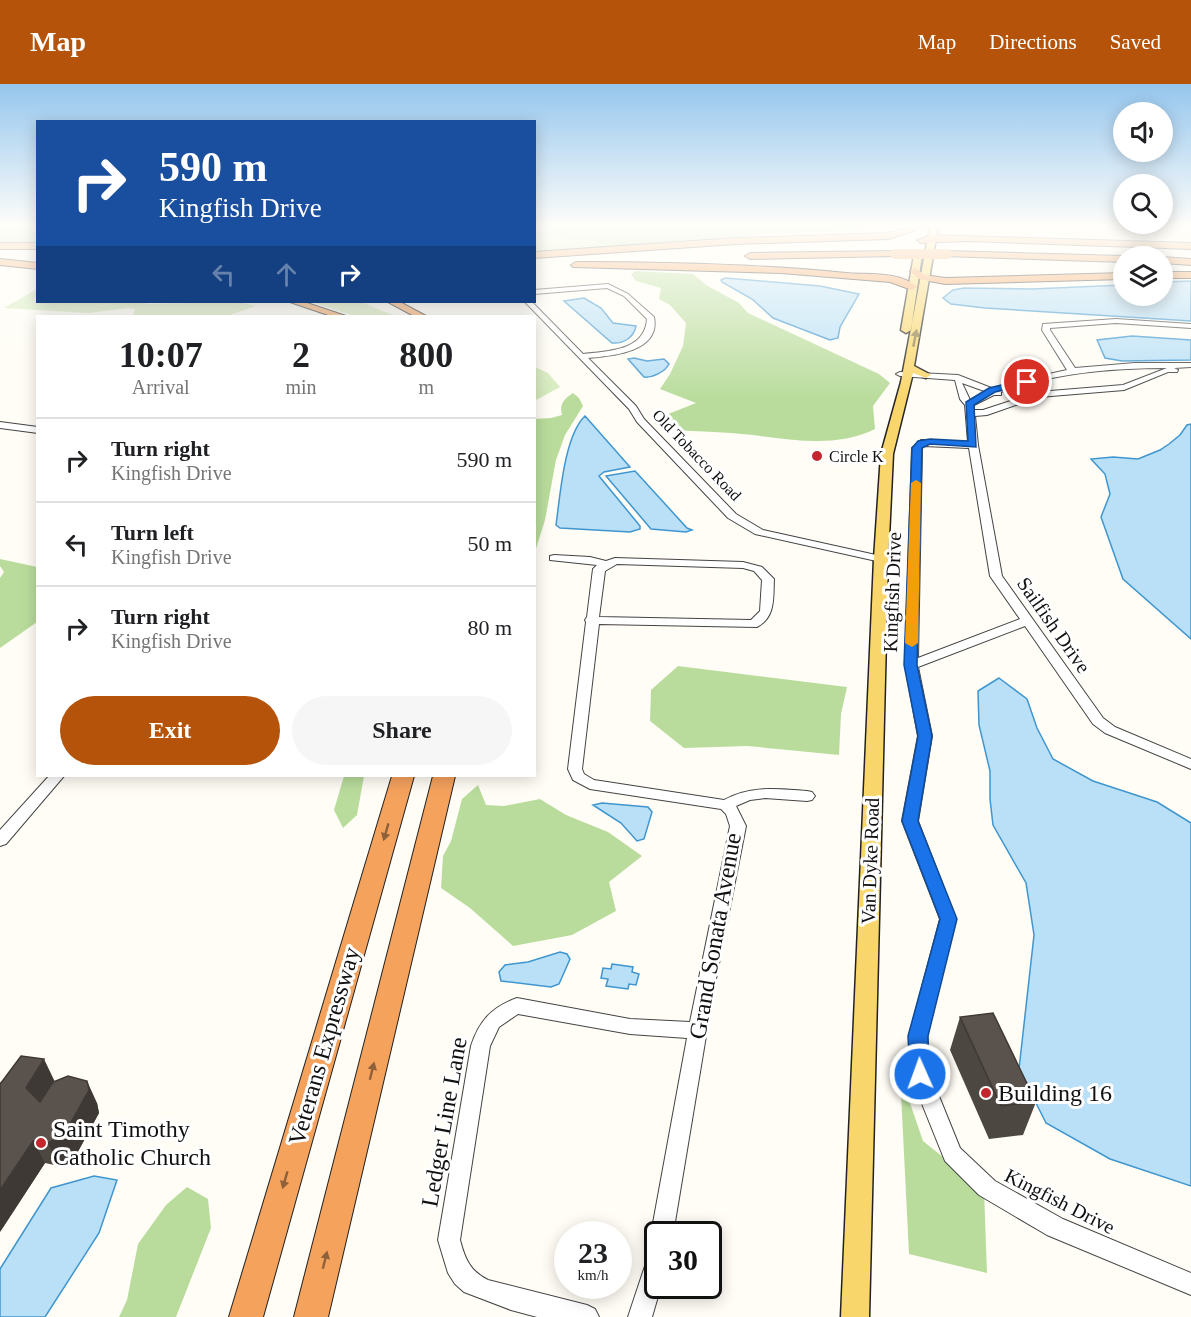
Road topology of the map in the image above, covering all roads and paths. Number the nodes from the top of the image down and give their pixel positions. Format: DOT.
graph roads {
  1 [pos="918,285"];
  2 [pos="920,285"];
  3 [pos="943,285"];
  4 [pos="536,292"];
  5 [pos="922,295"];
  6 [pos="298,303"];
  7 [pos="395,303"];
  8 [pos="530,303"];
  9 [pos="338,315"];
  10 [pos="419,315"];
  11 [pos="1191,326"];
  12 [pos="582,356"];
  13 [pos="1191,365"];
  14 [pos="1191,370"];
  15 [pos="1072,371"];
  16 [pos="906,372"];
  17 [pos="926,375"];
  18 [pos="965,381"];
  19 [pos="1027,382"];
  20 [pos="992,390"];
  21 [pos="1017,401"];
  22 [pos="970,408"];
  23 [pos="0,424"];
  24 [pos="36,430"];
  25 [pos="973,445"];
  26 [pos="554,558"];
  27 [pos="881,558"];
  28 [pos="604,564"];
  29 [pos="591,620"];
  30 [pos="1027,621"];
  31 [pos="911,665"];
  32 [pos="1191,764"];
  33 [pos="56,777"];
  34 [pos="403,777"];
  35 [pos="444,777"];
  36 [pos="807,796"];
  37 [pos="726,805"];
  38 [pos="0,840"];
  39 [pos="698,1030"];
  40 [pos="664,1221"];
  41 [pos="1191,1284"];
  42 [pos="646,1299"];
  43 [pos="246,1317"];
  44 [pos="311,1317"];
  45 [pos="587,1317"];
  46 [pos="640,1317"];
  47 [pos="855,1317"];
  1 -- 16 [label="main road, Van Dyke Road"];
  2 -- 5 [label="main road, Van Dyke Road"];
  3 -- 5 [label="highway"];
  4 -- 12 [label="street"];
  16 -- 5 [label="main road, Van Dyke Road, one-way"];
  6 -- 9 [label="highway"];
  7 -- 10 [label="highway"];
  8 -- 12 [label="street, Old Tobacco Road"];
  11 -- 15 [label="street"];
  12 -- 27 [label="street, Old Tobacco Road"];
  13 -- 15 [label="street"];
  14 -- 21 [label="street"];
  15 -- 19 [label="street"];
  16 -- 17 [label="main road"];
  16 -- 18 [label="street"];
  16 -- 27 [label="main road, Van Dyke Road"];
  17 -- 18 [label="street"];
  18 -- 19 [label="street"];
  18 -- 20 [label="street"];
  18 -- 22 [label="street"];
  19 -- 20 [label="street"];
  20 -- 21 [label="street"];
  20 -- 22 [label="street"];
  21 -- 22 [label="street"];
  22 -- 25 [label="street"];
  23 -- 24 [label="street"];
  25 -- 30 [label="street, Sailfish Drive"];
  25 -- 31 [label="street, Kingfish Drive"];
  26 -- 28 [label="street"];
  27 -- 47 [label="main road, Van Dyke Road"];
  28 -- 29 [label="street, Grand Sonata Avenue"];
  28 -- 29 [label="street"];
  29 -- 37 [label="street, Grand Sonata Avenue"];
  30 -- 31 [label="street"];
  30 -- 32 [label="street, Sailfish Drive"];
  31 -- 41 [label="street, Kingfish Drive"];
  33 -- 38 [label="street"];
  34 -- 43 [label="highway, Veterans Expressway, one-way"];
  44 -- 35 [label="highway, one-way"];
  36 -- 37 [label="street"];
  37 -- 39 [label="street, Grand Sonata Avenue"];
  39 -- 40 [label="street, Grand Sonata Avenue"];
  39 -- 45 [label="street, Ledger Line Lane"];
  42 -- 46 [label="street"];
}
